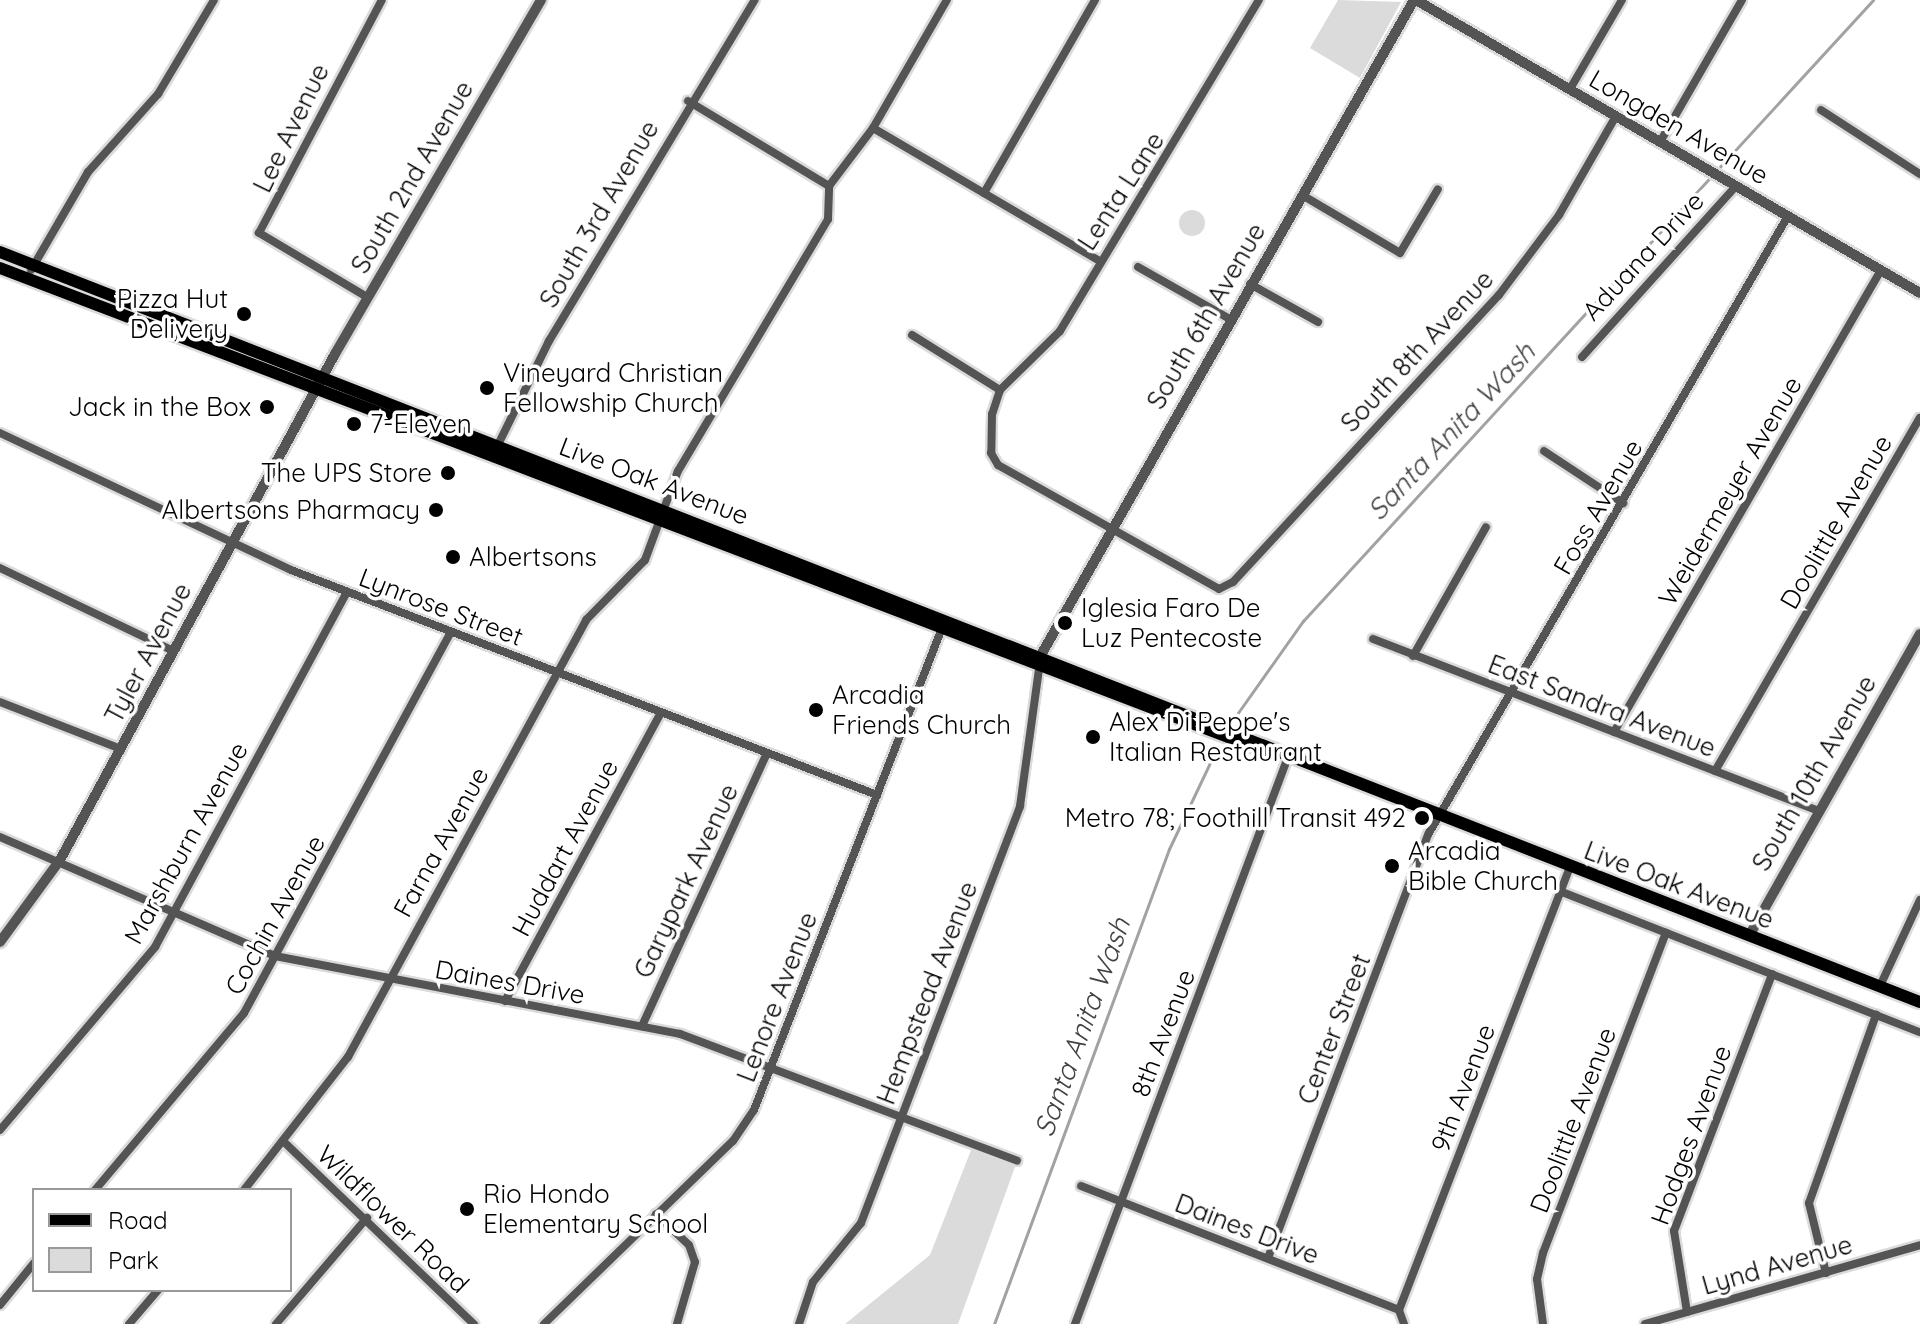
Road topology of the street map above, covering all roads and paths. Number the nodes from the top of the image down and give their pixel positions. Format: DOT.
graph roads {
  1 [pos="214,0"];
  2 [pos="382,0"];
  3 [pos="541,0"];
  4 [pos="755,0"];
  5 [pos="947,0"];
  6 [pos="1095,0"];
  7 [pos="1259,0"];
  8 [pos="1415,0"];
  9 [pos="1622,0"];
  10 [pos="1742,0"];
  11 [pos="1570,89"];
  12 [pos="688,101"];
  13 [pos="1821,110"];
  14 [pos="1616,116"];
  15 [pos="873,128"];
  16 [pos="1660,142"];
  17 [pos="1920,174"];
  18 [pos="829,186"];
  19 [pos="1736,186"];
  20 [pos="1438,189"];
  21 [pos="984,193"];
  22 [pos="1302,195"];
  23 [pos="1788,216"];
  24 [pos="0,252"];
  25 [pos="1100,261"];
  26 [pos="34,265"];
  27 [pos="1138,267"];
  28 [pos="0,268"];
  29 [pos="1881,270"];
  30 [pos="27,279"];
  31 [pos="1250,284"];
  32 [pos="1920,293"];
  33 [pos="367,297"];
  34 [pos="1230,319"];
  35 [pos="1318,322"];
  36 [pos="912,335"];
  37 [pos="1582,357"];
  38 [pos="323,377"];
  39 [pos="316,390"];
  40 [pos="1000,390"];
  41 [pos="1920,418"];
  42 [pos="0,433"];
  43 [pos="498,444"];
  44 [pos="1544,451"];
  45 [pos="493,458"];
  46 [pos="1623,503"];
  47 [pos="665,510"];
  48 [pos="660,523"];
  49 [pos="1486,527"];
  50 [pos="1109,528"];
  51 [pos="231,546"];
  52 [pos="0,568"];
  53 [pos="347,592"];
  54 [pos="946,619"];
  55 [pos="940,631"];
  56 [pos="451,632"];
  57 [pos="1920,635"];
  58 [pos="1373,639"];
  59 [pos="173,651"];
  60 [pos="1041,655"];
  61 [pos="1413,656"];
  62 [pos="1039,670"];
  63 [pos="556,672"];
  64 [pos="1513,693"];
  65 [pos="0,702"];
  66 [pos="661,713"];
  67 [pos="1614,732"];
  68 [pos="121,749"];
  69 [pos="767,753"];
  70 [pos="1288,757"];
  71 [pos="1715,771"];
  72 [pos="877,795"];
  73 [pos="1817,810"];
  74 [pos="1440,816"];
  75 [pos="0,837"];
  76 [pos="60,860"];
  77 [pos="1570,867"];
  78 [pos="1562,892"];
  79 [pos="1920,900"];
  80 [pos="174,911"];
  81 [pos="1666,933"];
  82 [pos="1749,936"];
  83 [pos="0,942"];
  84 [pos="275,956"];
  85 [pos="1772,974"];
  86 [pos="388,982"];
  87 [pos="1880,986"];
  88 [pos="505,1001"];
  89 [pos="1920,1002"];
  90 [pos="1876,1015"];
  91 [pos="642,1026"];
  92 [pos="1920,1032"];
  93 [pos="771,1069"];
  94 [pos="901,1118"];
  95 [pos="0,1130"];
  96 [pos="285,1143"];
  97 [pos="1017,1161"];
  98 [pos="1081,1186"];
  99 [pos="97,1188"];
  100 [pos="246,1188"];
  101 [pos="1121,1201"];
  102 [pos="656,1214"];
  103 [pos="367,1218"];
  104 [pos="1920,1245"];
  105 [pos="1268,1258"];
  106 [pos="32,1265"];
  107 [pos="1826,1273"];
  108 [pos="156,1292"];
  109 [pos="0,1305"];
  110 [pos="1399,1310"];
  111 [pos="1687,1312"];
  112 [pos="466,1316"];
  113 [pos="129,1324"];
  114 [pos="276,1324"];
  115 [pos="458,1324"];
  116 [pos="474,1324"];
  117 [pos="544,1324"];
  118 [pos="677,1324"];
  119 [pos="799,1324"];
  120 [pos="1075,1324"];
  121 [pos="1404,1324"];
  122 [pos="1543,1324"];
  123 [pos="1645,1324"];
  1 -- 26 [label="street"];
  2 -- 33 [label="street, Lee Avenue"];
  3 -- 33 [label="street, South 2nd Avenue"];
  4 -- 12 [label="street, South 3rd Avenue"];
  5 -- 15 [label="street"];
  6 -- 21 [label="street"];
  7 -- 25 [label="street, Lenta Lane"];
  8 -- 11 [label="street, Longden Avenue"];
  8 -- 22 [label="street, South 6th Avenue"];
  9 -- 11 [label="street"];
  10 -- 16 [label="street"];
  11 -- 14 [label="street, Longden Avenue"];
  12 -- 18 [label="street"];
  12 -- 43 [label="street, South 3rd Avenue"];
  13 -- 17 [label="street"];
  14 -- 16 [label="street, Longden Avenue"];
  14 -- 50 [label="street, South 8th Avenue"];
  15 -- 18 [label="street"];
  15 -- 21 [label="street"];
  16 -- 19 [label="street, Longden Avenue"];
  18 -- 47 [label="street, Farna Avenue"];
  19 -- 23 [label="street, Longden Avenue"];
  19 -- 37 [label="street, Aduana Drive"];
  20 -- 22 [label="street"];
  21 -- 25 [label="street"];
  22 -- 31 [label="street, South 6th Avenue"];
  23 -- 29 [label="street, Longden Avenue"];
  23 -- 46 [label="street, Foss Avenue"];
  24 -- 26 [label="main road, Live Oak Avenue"];
  25 -- 40 [label="street, Lenta Lane"];
  26 -- 30 [label="street"];
  26 -- 38 [label="main road, Live Oak Avenue"];
  27 -- 34 [label="street"];
  28 -- 30 [label="main road, Live Oak Avenue"];
  29 -- 32 [label="street, Longden Avenue"];
  29 -- 67 [label="street, Weidermeyer Avenue"];
  30 -- 39 [label="main road, Live Oak Avenue"];
  31 -- 34 [label="street, South 6th Avenue"];
  31 -- 35 [label="street"];
  33 -- 38 [label="street, South 2nd Avenue"];
  34 -- 50 [label="street, South 6th Avenue"];
  36 -- 40 [label="street"];
  38 -- 39 [label="street, Tyler Avenue"];
  38 -- 43 [label="main road, Live Oak Avenue"];
  39 -- 45 [label="main road, Live Oak Avenue"];
  39 -- 51 [label="street, Tyler Avenue"];
  40 -- 50 [label="street"];
  41 -- 71 [label="street, Doolittle Avenue"];
  42 -- 51 [label="street, Lynrose Street"];
  43 -- 45 [label="street, South 3rd Avenue"];
  43 -- 47 [label="main road, Live Oak Avenue"];
  44 -- 46 [label="street"];
  45 -- 48 [label="main road, Live Oak Avenue"];
  46 -- 64 [label="street, Foss Avenue"];
  47 -- 48 [label="street, Farna Avenue"];
  47 -- 54 [label="main road, Live Oak Avenue"];
  48 -- 55 [label="main road, Live Oak Avenue"];
  48 -- 63 [label="street, Farna Avenue"];
  49 -- 61 [label="street"];
  50 -- 60 [label="street, South 6th Avenue"];
  51 -- 53 [label="street, Lynrose Street"];
  51 -- 59 [label="street, Tyler Avenue"];
  52 -- 59 [label="street"];
  53 -- 56 [label="street, Lynrose Street"];
  53 -- 80 [label="street, Marshburn Avenue"];
  54 -- 55 [label="street, Lenore Avenue"];
  54 -- 60 [label="main road, Live Oak Avenue"];
  55 -- 62 [label="main road, Live Oak Avenue"];
  55 -- 72 [label="street, Lenore Avenue"];
  56 -- 63 [label="street, Lynrose Street"];
  56 -- 84 [label="street, Cochin Avenue"];
  57 -- 73 [label="street, South 10th Avenue"];
  58 -- 61 [label="street, East Sandra Avenue"];
  59 -- 68 [label="street, Tyler Avenue"];
  60 -- 62 [label="street, Hempstead Avenue"];
  60 -- 70 [label="main road, Live Oak Avenue"];
  61 -- 64 [label="street, East Sandra Avenue"];
  62 -- 70 [label="main road, Live Oak Avenue"];
  62 -- 94 [label="street, Hempstead Avenue"];
  63 -- 66 [label="street, Lynrose Street"];
  63 -- 86 [label="street, Farna Avenue"];
  64 -- 67 [label="street, East Sandra Avenue"];
  64 -- 74 [label="street, Foss Avenue"];
  65 -- 68 [label="street"];
  66 -- 69 [label="street, Lynrose Street"];
  66 -- 88 [label="street, Huddart Avenue"];
  67 -- 71 [label="street, East Sandra Avenue"];
  68 -- 76 [label="street, Tyler Avenue"];
  69 -- 72 [label="street, Lynrose Street"];
  69 -- 91 [label="street, Garypark Avenue"];
  70 -- 74 [label="main road, Live Oak Avenue"];
  70 -- 101 [label="street, 8th Avenue"];
  71 -- 73 [label="street, East Sandra Avenue"];
  72 -- 93 [label="street, Lenore Avenue"];
  73 -- 82 [label="street, South 10th Avenue"];
  74 -- 77 [label="main road, Live Oak Avenue"];
  74 -- 105 [label="street, Center Street"];
  75 -- 76 [label="street, Daines Drive"];
  76 -- 80 [label="street, Daines Drive"];
  76 -- 83 [label="street, Tyler Avenue"];
  77 -- 78 [label="street, 9th Avenue"];
  77 -- 82 [label="main road, Live Oak Avenue"];
  78 -- 81 [label="street, Live Oak Avenue"];
  78 -- 110 [label="street, 9th Avenue"];
  79 -- 87 [label="street"];
  80 -- 84 [label="street, Daines Drive"];
  80 -- 95 [label="street, Marshburn Avenue"];
  81 -- 85 [label="street, Live Oak Avenue"];
  81 -- 122 [label="street, Doolittle Avenue"];
  82 -- 87 [label="main road, Live Oak Avenue"];
  84 -- 86 [label="street, Daines Drive"];
  84 -- 99 [label="street, Cochin Avenue"];
  85 -- 90 [label="street, Live Oak Avenue"];
  85 -- 111 [label="street, Hodges Avenue"];
  86 -- 88 [label="street, Daines Drive"];
  86 -- 96 [label="street, Farna Avenue"];
  87 -- 89 [label="main road, Live Oak Avenue"];
  88 -- 91 [label="street, Daines Drive"];
  90 -- 92 [label="street, Live Oak Avenue"];
  90 -- 107 [label="street"];
  91 -- 93 [label="street, Daines Drive"];
  93 -- 94 [label="street, Daines Drive"];
  93 -- 102 [label="street, Lenore Avenue"];
  94 -- 97 [label="street, Daines Drive"];
  94 -- 119 [label="street, Hempstead Avenue"];
  96 -- 100 [label="street, Farna Avenue"];
  96 -- 103 [label="street, Wildflower Road"];
  98 -- 101 [label="street, Daines Drive"];
  101 -- 105 [label="street, Daines Drive"];
  101 -- 120 [label="street, 8th Avenue"];
  102 -- 117 [label="street, Lenore Avenue"];
  102 -- 118 [label="street"];
  103 -- 112 [label="street, Wildflower Road"];
  103 -- 114 [label="street"];
  104 -- 107 [label="street, Lynd Avenue"];
  105 -- 110 [label="street, Daines Drive"];
  106 -- 109 [label="street"];
  107 -- 111 [label="street, Lynd Avenue"];
  108 -- 113 [label="street"];
  110 -- 121 [label="street"];
  111 -- 123 [label="street, Lynd Avenue"];
  112 -- 115 [label="street"];
  112 -- 116 [label="street, Wildflower Road"];
}
